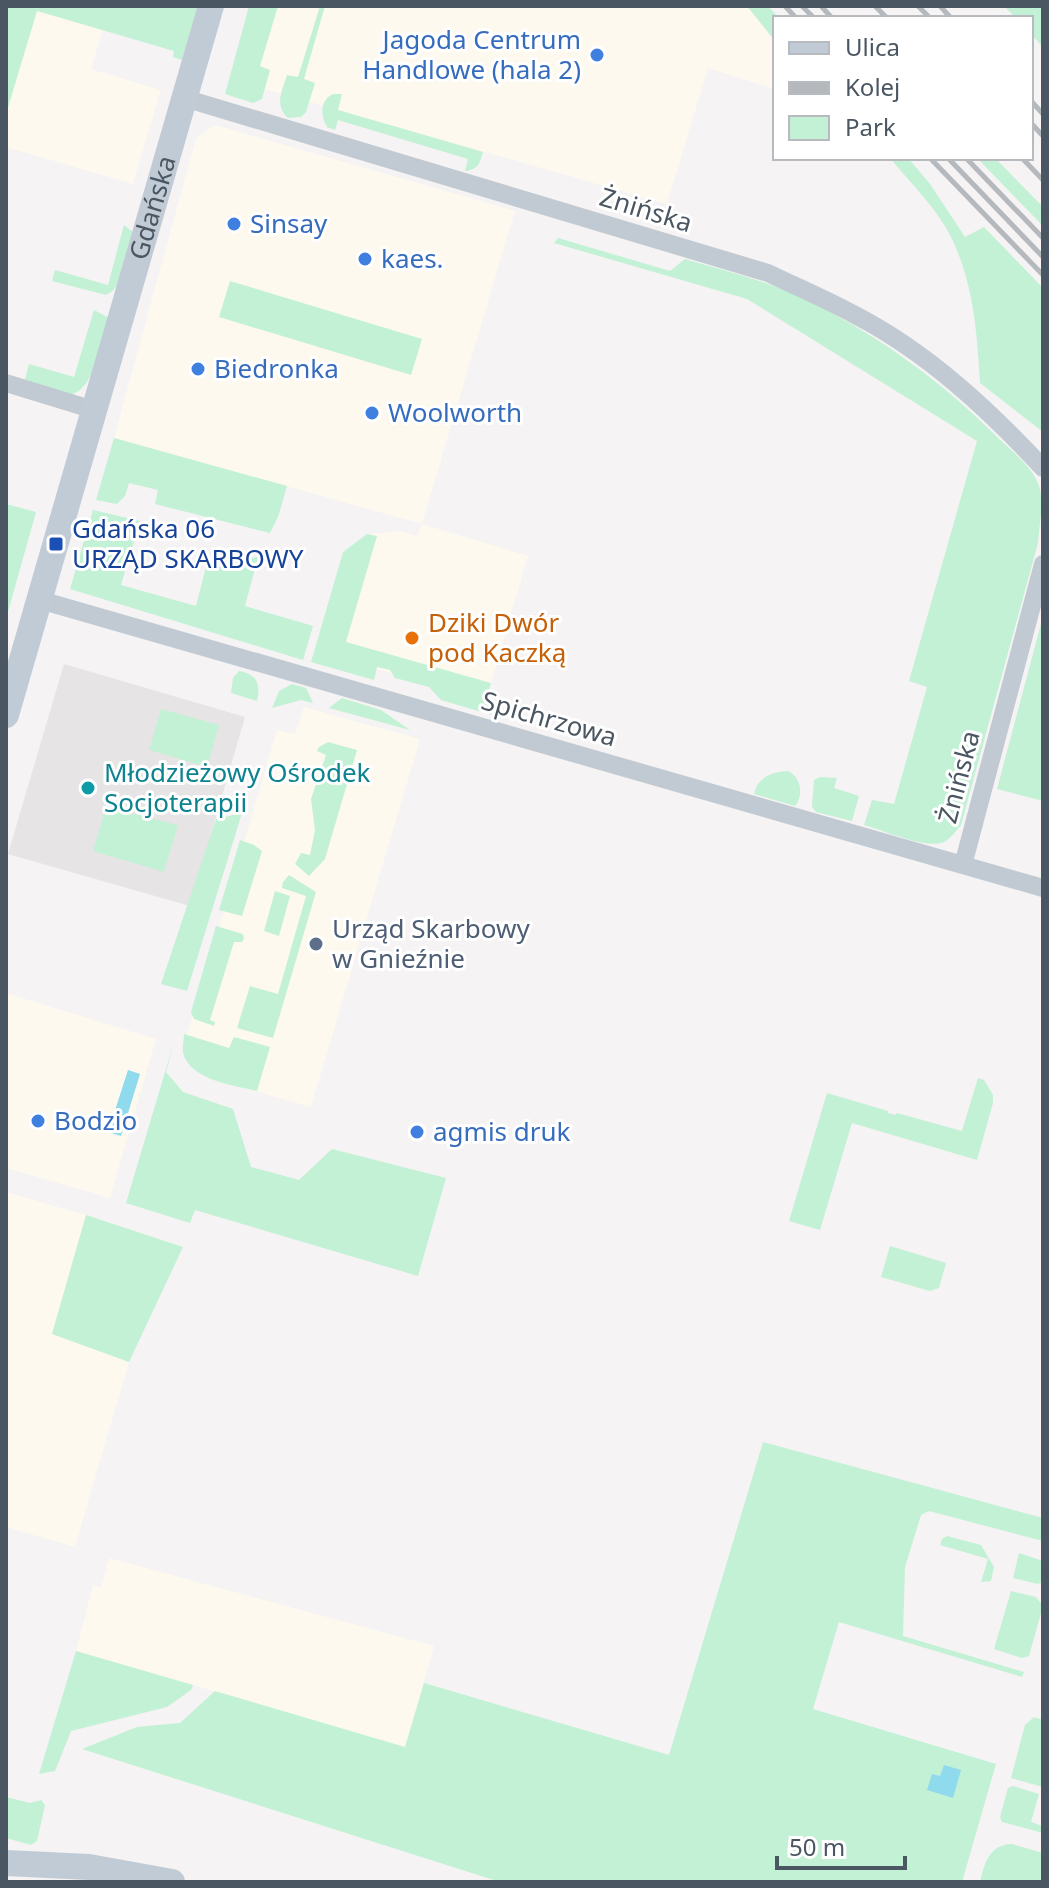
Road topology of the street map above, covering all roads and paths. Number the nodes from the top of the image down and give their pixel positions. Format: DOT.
graph roads {
  1 [pos="211,6"];
  2 [pos="184,98"];
  3 [pos="6,383"];
  4 [pos="94,410"];
  5 [pos="1043,468"];
  6 [pos="1043,564"];
  7 [pos="40,600"];
  8 [pos="6,715"];
  9 [pos="963,865"];
  10 [pos="1043,888"];
  11 [pos="6,1863"];
  12 [pos="87,1875"];
  13 [pos="172,1882"];
  1 -- 2 [label="street, Gdańska"];
  2 -- 4 [label="street, Gdańska"];
  2 -- 5 [label="street, Żnińska"];
  3 -- 4 [label="street"];
  4 -- 7 [label="street, Gdańska"];
  6 -- 9 [label="street, Żnińska"];
  7 -- 8 [label="street, Gdańska"];
  7 -- 9 [label="street, Spichrzowa"];
  9 -- 10 [label="street, Spichrzowa"];
  11 -- 12 [label="street"];
  12 -- 13 [label="street"];
}
